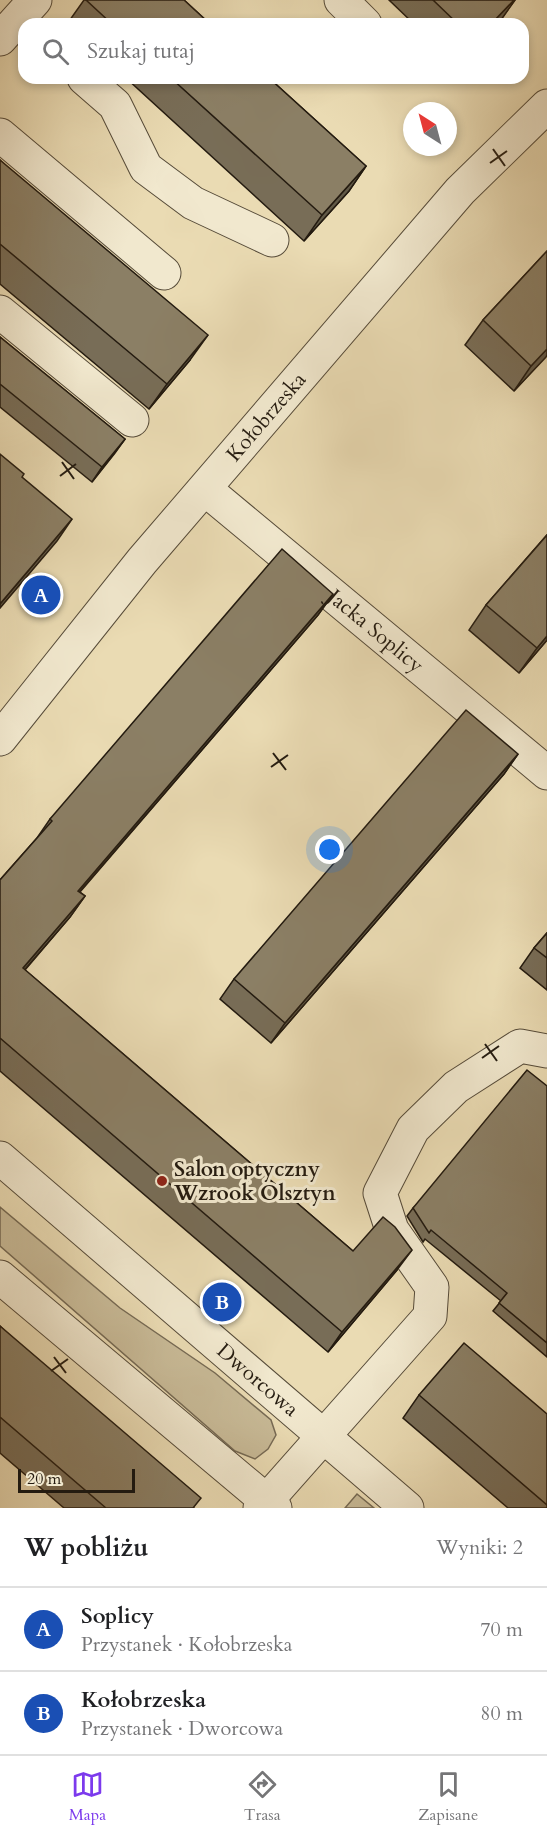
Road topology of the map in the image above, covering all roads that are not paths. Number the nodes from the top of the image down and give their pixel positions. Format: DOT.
graph roads {
  1 [pos="341,0"];
  2 [pos="359,18"];
  3 [pos="91,84"];
  4 [pos="547,106"];
  5 [pos="0,135"];
  6 [pos="272,240"];
  7 [pos="164,273"];
  8 [pos="0,312"];
  9 [pos="132,420"];
  10 [pos="205,489"];
  11 [pos="0,739"];
  12 [pos="547,773"];
  13 [pos="547,1051"];
  14 [pos="0,1158"];
  15 [pos="0,1277"];
  16 [pos="324,1437"];
  17 [pos="267,1506"];
  18 [pos="407,1508"];
  1 -- 2 [label="street"];
  3 -- 6 [label="street"];
  4 -- 10 [label="street, Kołobrzeska"];
  5 -- 7 [label="street"];
  8 -- 9 [label="street"];
  10 -- 11 [label="street, Kołobrzeska"];
  10 -- 12 [label="street, Jacka Soplicy"];
  13 -- 16 [label="street"];
  14 -- 16 [label="street, Dworcowa"];
  15 -- 17 [label="street"];
  16 -- 17 [label="street"];
  16 -- 18 [label="street, Dworcowa"];
}
